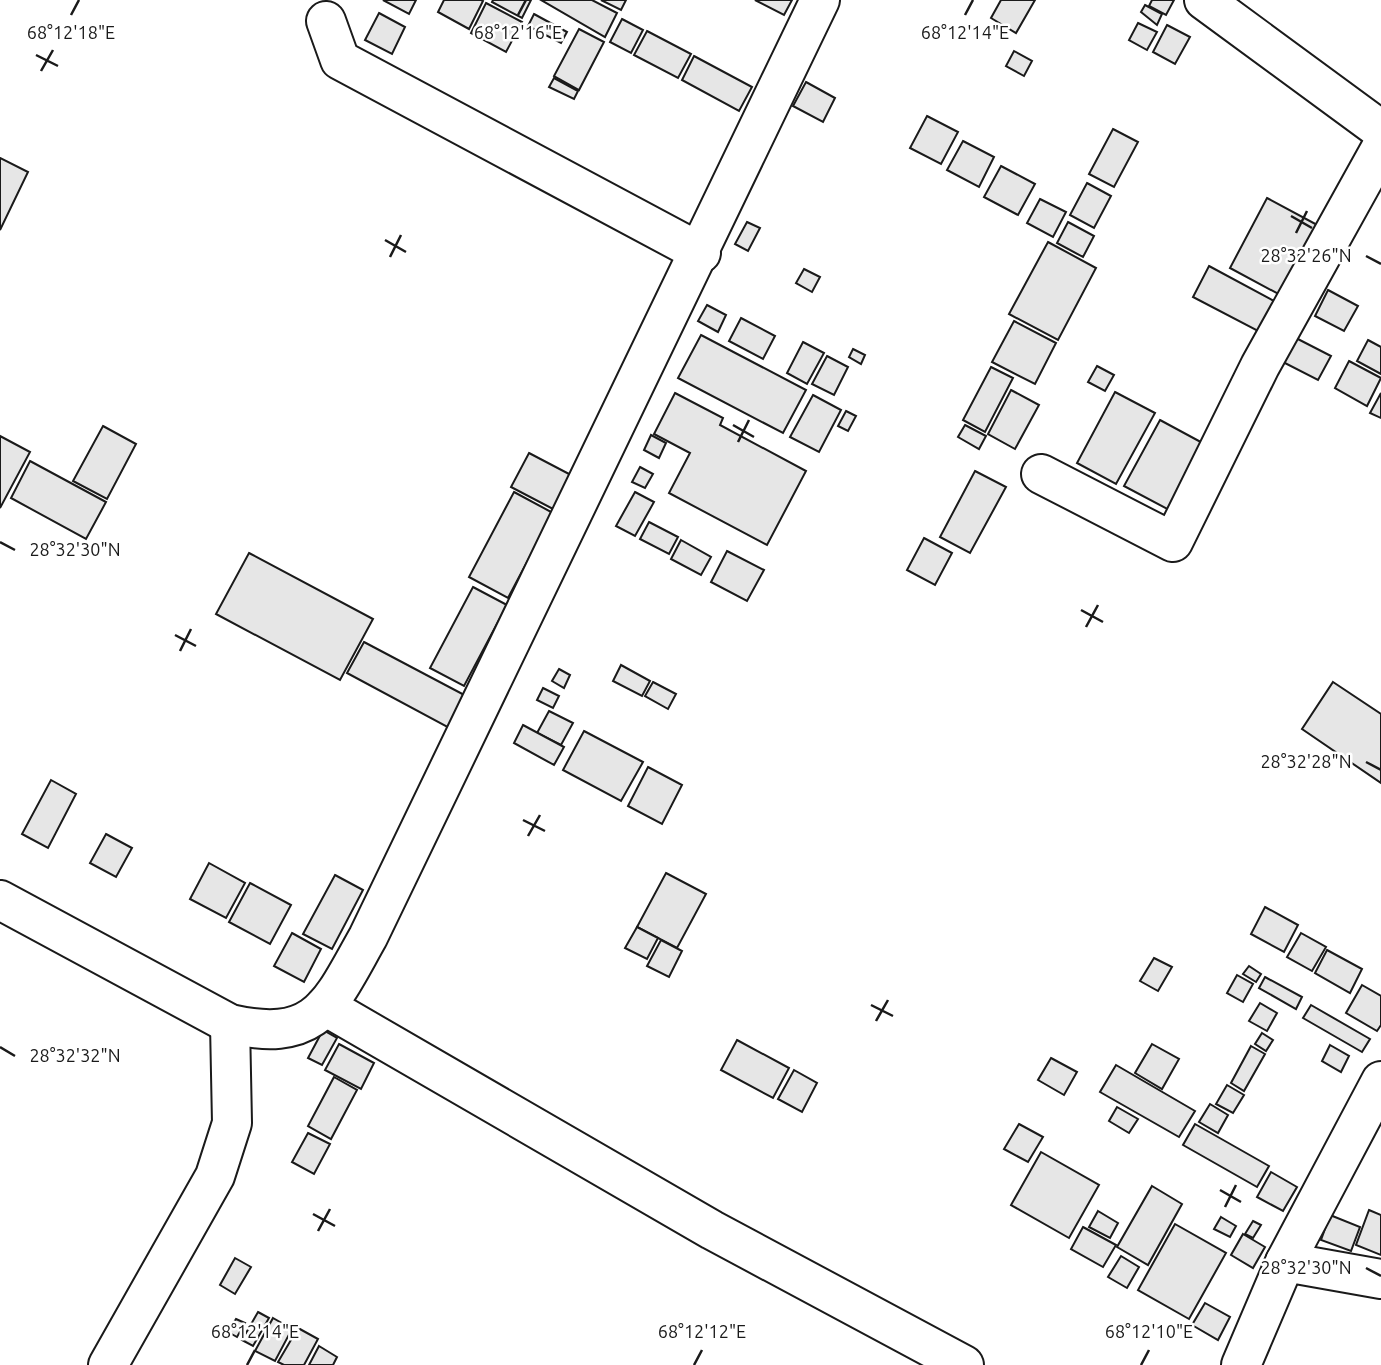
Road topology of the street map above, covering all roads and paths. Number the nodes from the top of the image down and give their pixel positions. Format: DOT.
graph roads {
  1 [pos="820,0"];
  2 [pos="1204,0"];
  3 [pos="327,21"];
  4 [pos="1381,130"];
  5 [pos="1381,148"];
  6 [pos="701,253"];
  7 [pos="1041,474"];
  8 [pos="0,901"];
  9 [pos="325,1006"];
  10 [pos="230,1024"];
  11 [pos="1381,1081"];
  12 [pos="1285,1262"];
  13 [pos="1381,1279"];
  14 [pos="108,1365"];
  15 [pos="964,1365"];
  16 [pos="1241,1365"];
  1 -- 6 [label="street"];
  2 -- 4 [label="street"];
  3 -- 6 [label="street"];
  5 -- 7 [label="street"];
  6 -- 9 [label="street"];
  8 -- 10 [label="street"];
  9 -- 10 [label="street"];
  9 -- 15 [label="street"];
  10 -- 14 [label="street"];
  11 -- 12 [label="street"];
  12 -- 13 [label="street"];
  12 -- 16 [label="street"];
}
